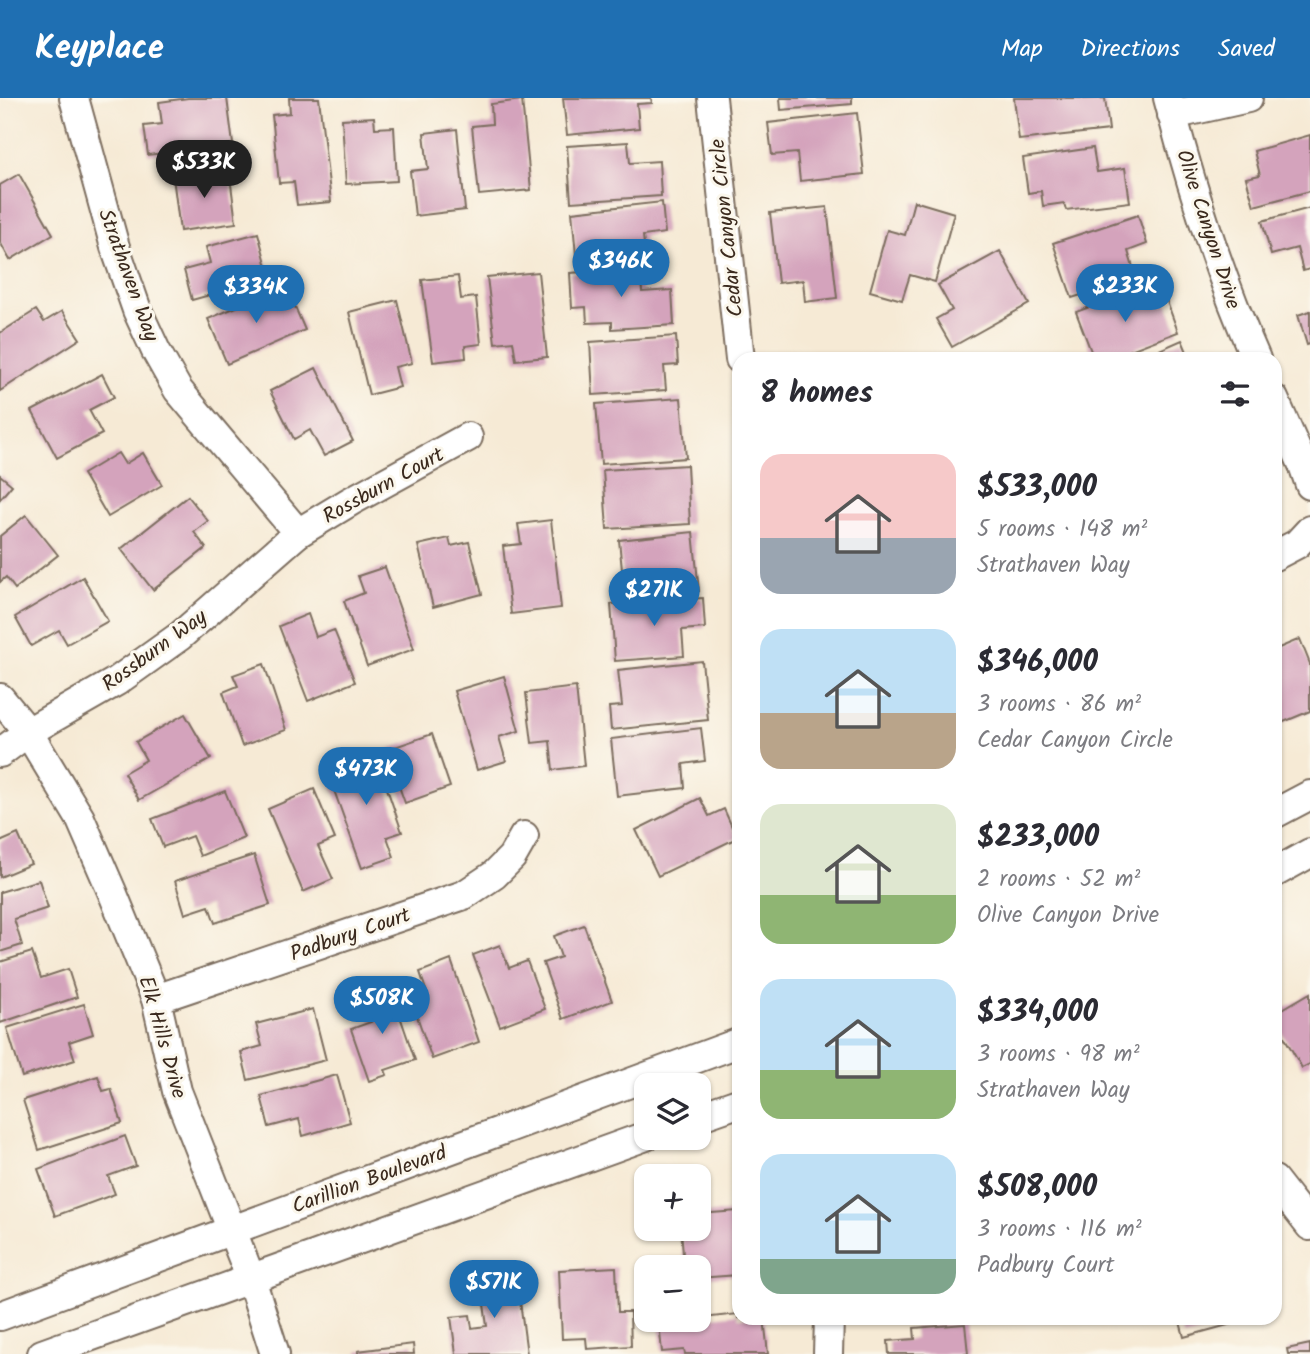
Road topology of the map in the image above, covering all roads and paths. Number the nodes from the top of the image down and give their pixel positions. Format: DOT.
graph roads {
  1 [pos="74,98"];
  2 [pos="712,98"];
  3 [pos="1248,98"];
  4 [pos="1170,106"];
  5 [pos="739,352"];
  6 [pos="1253,352"];
  7 [pos="1282,418"];
  8 [pos="468,437"];
  9 [pos="1310,485"];
  10 [pos="1310,530"];
  11 [pos="298,533"];
  12 [pos="1282,552"];
  13 [pos="0,698"];
  14 [pos="28,732"];
  15 [pos="0,753"];
  16 [pos="1310,794"];
  17 [pos="1282,810"];
  18 [pos="524,836"];
  19 [pos="1310,853"];
  20 [pos="1282,869"];
  21 [pos="156,999"];
  22 [pos="732,1045"];
  23 [pos="732,1105"];
  24 [pos="711,1112"];
  25 [pos="634,1140"];
  26 [pos="1282,1190"];
  27 [pos="1310,1226"];
  28 [pos="232,1230"];
  29 [pos="251,1279"];
  30 [pos="0,1316"];
  31 [pos="829,1325"];
  32 [pos="42,1354"];
  33 [pos="275,1354"];
  34 [pos="828,1354"];
  1 -- 11 [label="street, Strathaven Way"];
  2 -- 5 [label="street, Cedar Canyon Circle"];
  3 -- 4 [label="street"];
  4 -- 6 [label="street, Olive Canyon Drive"];
  7 -- 9 [label="street"];
  8 -- 11 [label="street, Rossburn Court"];
  10 -- 12 [label="street"];
  11 -- 14 [label="street, Rossburn Way"];
  13 -- 14 [label="street, Elk Hills Drive"];
  14 -- 15 [label="street, Rossburn Way"];
  14 -- 21 [label="street, Elk Hills Drive"];
  16 -- 17 [label="street"];
  18 -- 21 [label="street, Padbury Court"];
  19 -- 20 [label="street"];
  21 -- 28 [label="street, Elk Hills Drive"];
  22 -- 28 [label="street, Carillion Boulevard"];
  23 -- 24 [label="street"];
  25 -- 29 [label="street"];
  26 -- 27 [label="street"];
  28 -- 29 [label="street, Elk Hills Drive"];
  28 -- 30 [label="street, Carillion Boulevard"];
  29 -- 32 [label="street"];
  29 -- 33 [label="street, Elk Hills Drive"];
  31 -- 34 [label="street"];
}
